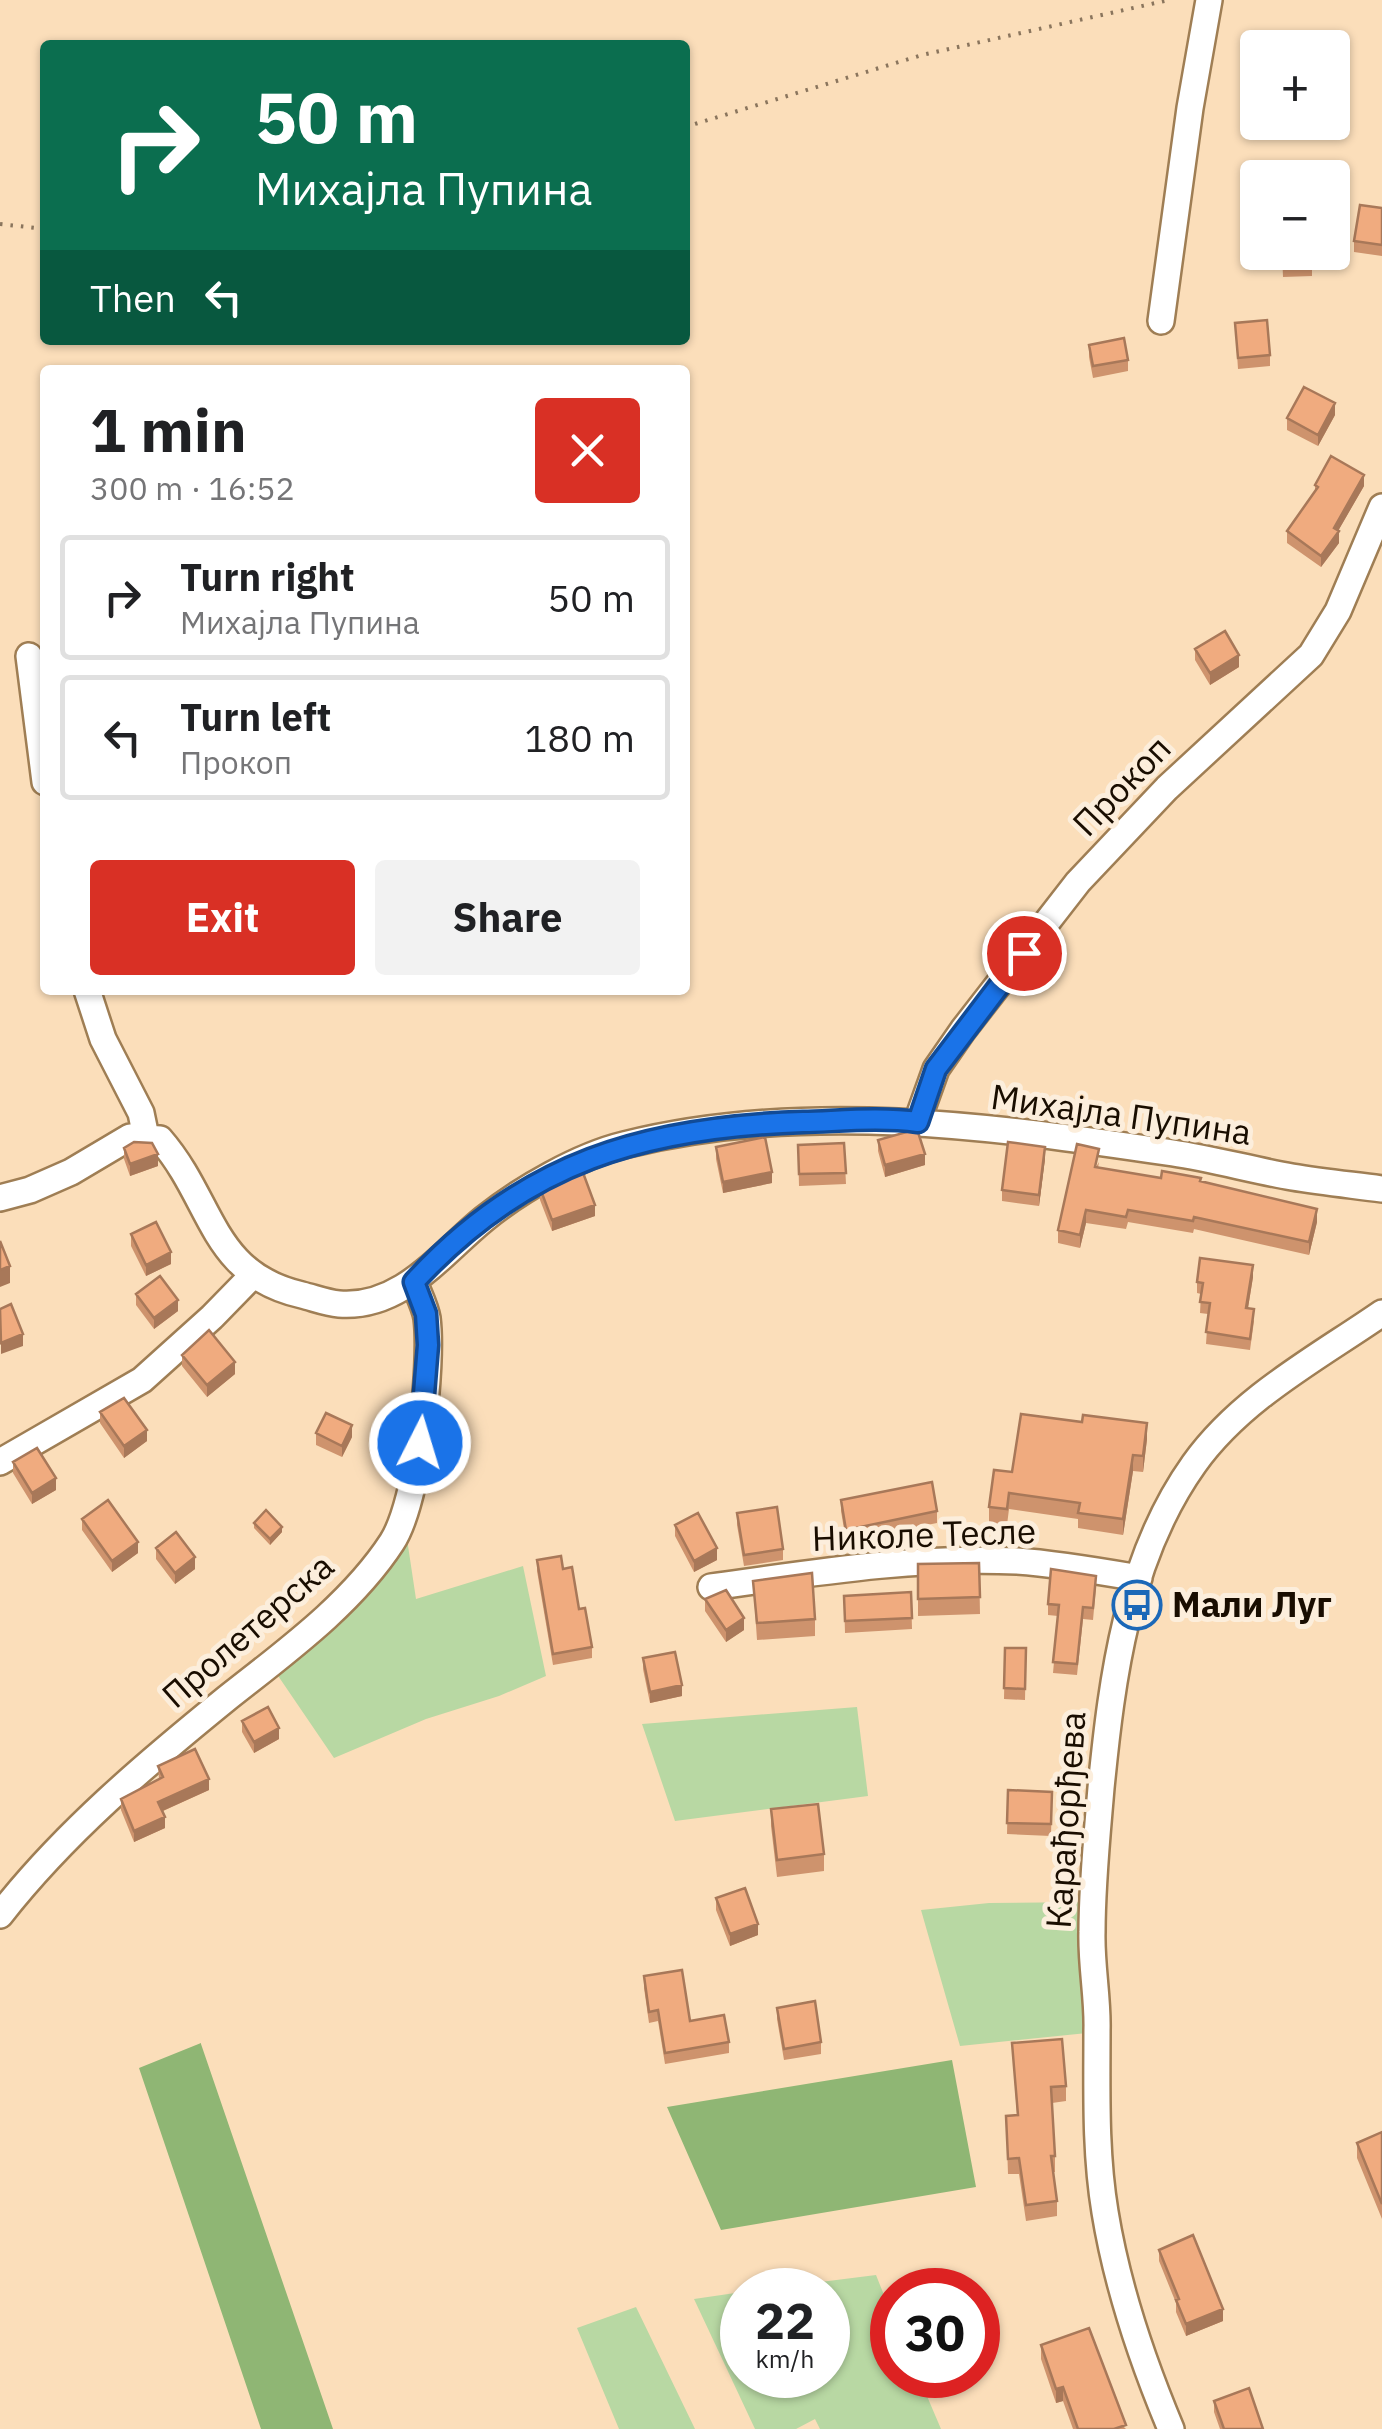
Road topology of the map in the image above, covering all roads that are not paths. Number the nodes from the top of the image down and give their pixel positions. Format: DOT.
graph roads {
  1 [pos="1209,0"];
  2 [pos="1162,321"];
  3 [pos="1382,507"];
  4 [pos="28,656"];
  5 [pos="40,745"];
  6 [pos="89,995"];
  7 [pos="918,1122"];
  8 [pos="146,1137"];
  9 [pos="1382,1190"];
  10 [pos="0,1198"];
  11 [pos="252,1276"];
  12 [pos="414,1282"];
  13 [pos="1382,1313"];
  14 [pos="0,1462"];
  15 [pos="1139,1578"];
  16 [pos="711,1587"];
  17 [pos="0,1914"];
  18 [pos="1171,2429"];
  1 -- 2 [label="street"];
  3 -- 7 [label="street, Прокоп"];
  4 -- 5 [label="street"];
  6 -- 8 [label="street"];
  7 -- 9 [label="street, Михајла Пупина"];
  7 -- 12 [label="street, Михајла Пупина"];
  8 -- 10 [label="street"];
  8 -- 11 [label="street"];
  11 -- 12 [label="street"];
  11 -- 14 [label="street"];
  12 -- 17 [label="street, Пролетерска"];
  13 -- 15 [label="street, Карађорђева"];
  15 -- 16 [label="street, Николе Тесле"];
  15 -- 18 [label="street, Карађорђева"];
}
